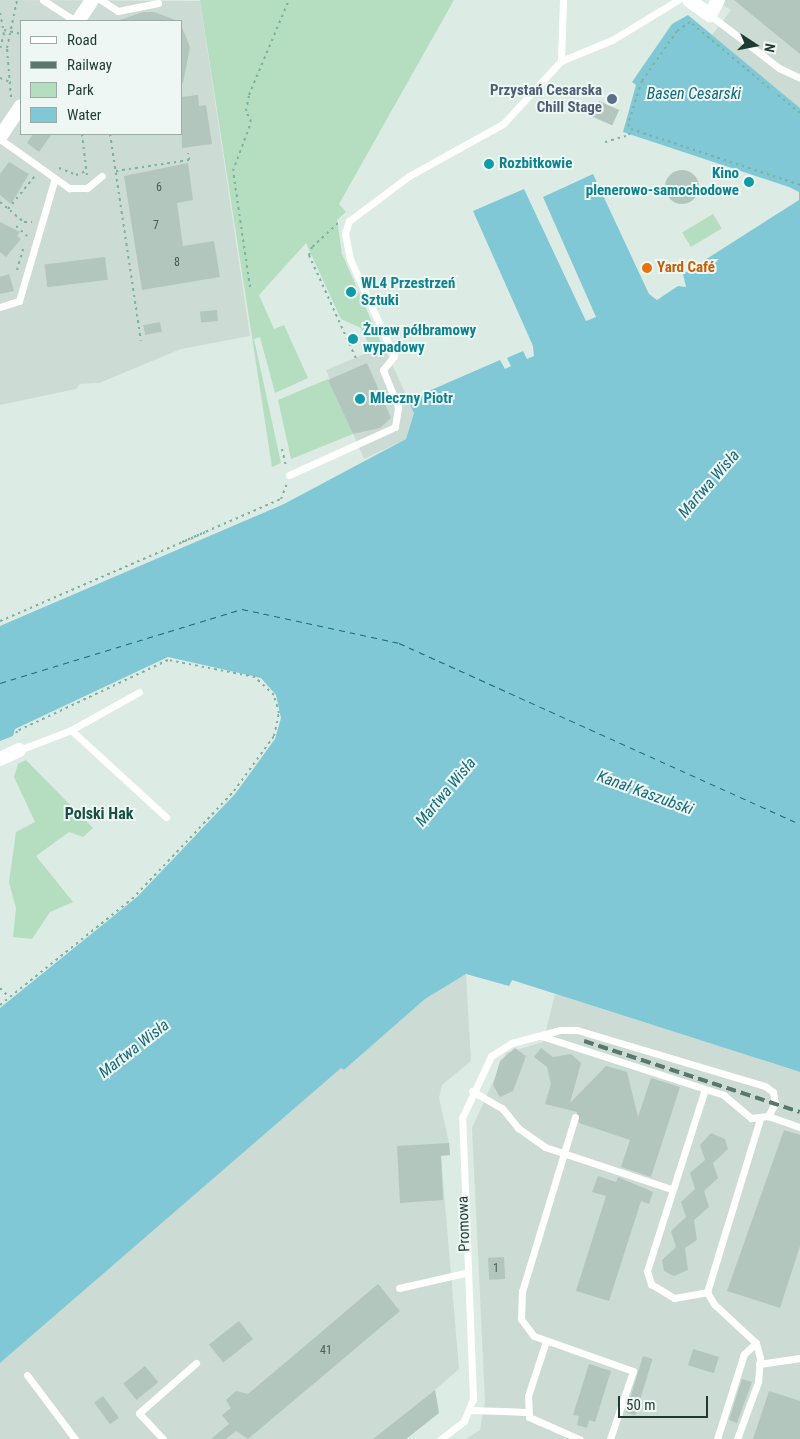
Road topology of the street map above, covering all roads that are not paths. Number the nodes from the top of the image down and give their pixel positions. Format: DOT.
graph roads {
  1 [pos="42,0"];
  2 [pos="92,0"];
  3 [pos="101,0"];
  4 [pos="563,0"];
  5 [pos="678,0"];
  6 [pos="689,0"];
  7 [pos="718,0"];
  8 [pos="158,3"];
  9 [pos="710,15"];
  10 [pos="74,20"];
  11 [pos="77,20"];
  12 [pos="561,61"];
  13 [pos="800,78"];
  14 [pos="16,103"];
  15 [pos="2,131"];
  16 [pos="102,176"];
  17 [pos="54,181"];
  18 [pos="0,307"];
  19 [pos="289,475"];
  20 [pos="140,692"];
  21 [pos="71,730"];
  22 [pos="16,745"];
  23 [pos="0,759"];
  24 [pos="166,817"];
  25 [pos="541,1036"];
  26 [pos="706,1089"];
  27 [pos="472,1091"];
  28 [pos="768,1116"];
  29 [pos="575,1117"];
  30 [pos="760,1119"];
  31 [pos="800,1127"];
  32 [pos="564,1152"];
  33 [pos="671,1189"];
  34 [pos="466,1273"];
  35 [pos="400,1288"];
  36 [pos="707,1292"];
  37 [pos="546,1341"];
  38 [pos="756,1343"];
  39 [pos="800,1358"];
  40 [pos="196,1363"];
  41 [pos="759,1364"];
  42 [pos="27,1375"];
  43 [pos="470,1410"];
  44 [pos="528,1412"];
  45 [pos="75,1439"];
  46 [pos="163,1439"];
  47 [pos="441,1439"];
  48 [pos="579,1439"];
  49 [pos="610,1439"];
  50 [pos="717,1439"];
  51 [pos="736,1439"];
  1 -- 10 [label="lane"];
  2 -- 11 [label="street"];
  3 -- 8 [label="lane"];
  4 -- 12 [label="lane"];
  5 -- 12 [label="lane"];
  6 -- 9 [label="street"];
  7 -- 9 [label="street"];
  9 -- 13 [label="lane"];
  12 -- 19 [label="lane"];
  14 -- 15 [label="street"];
  15 -- 17 [label="lane"];
  16 -- 17 [label="lane"];
  17 -- 18 [label="lane"];
  20 -- 21 [label="lane"];
  21 -- 22 [label="lane"];
  21 -- 24 [label="lane"];
  22 -- 23 [label="street"];
  25 -- 26 [label="lane"];
  25 -- 27 [label="lane, Promowa"];
  25 -- 28 [label="lane, Promowa"];
  26 -- 30 [label="lane"];
  26 -- 33 [label="lane"];
  27 -- 32 [label="lane"];
  27 -- 34 [label="lane, Promowa"];
  28 -- 30 [label="lane"];
  28 -- 31 [label="lane"];
  29 -- 32 [label="lane"];
  30 -- 36 [label="lane"];
  32 -- 33 [label="lane"];
  32 -- 37 [label="lane"];
  33 -- 36 [label="lane"];
  34 -- 35 [label="lane"];
  34 -- 43 [label="lane, Promowa"];
  36 -- 38 [label="lane"];
  37 -- 44 [label="lane"];
  37 -- 49 [label="lane"];
  38 -- 41 [label="lane"];
  38 -- 50 [label="lane"];
  39 -- 41 [label="lane"];
  40 -- 46 [label="lane"];
  41 -- 51 [label="lane"];
  42 -- 45 [label="lane"];
  43 -- 44 [label="lane"];
  43 -- 47 [label="lane"];
  44 -- 48 [label="lane"];
}
